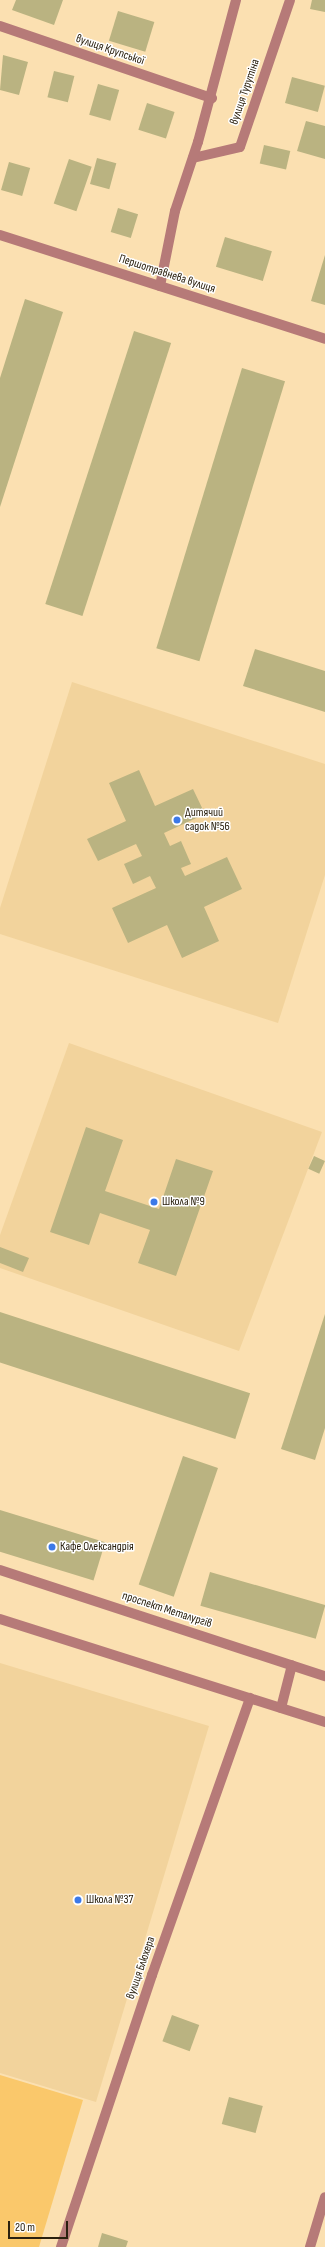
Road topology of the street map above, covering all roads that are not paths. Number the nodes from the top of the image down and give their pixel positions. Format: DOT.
graph roads {
  1 [pos="236,0"];
  2 [pos="290,0"];
  3 [pos="0,26"];
  4 [pos="210,97"];
  5 [pos="193,158"];
  6 [pos="0,235"];
  7 [pos="160,286"];
  8 [pos="325,339"];
  9 [pos="0,1570"];
  10 [pos="0,1619"];
  11 [pos="292,1665"];
  12 [pos="325,1676"];
  13 [pos="250,1698"];
  14 [pos="281,1708"];
  15 [pos="325,1722"];
  16 [pos="325,2197"];
  17 [pos="62,2247"];
  18 [pos="310,2247"];
  1 -- 4 [label="street"];
  2 -- 5 [label="street, вулиця Турутіна"];
  3 -- 4 [label="street, вулиця Крупської"];
  4 -- 5 [label="street"];
  5 -- 7 [label="street"];
  6 -- 7 [label="street, Першотравнева вулиця"];
  7 -- 8 [label="street, Першотравнева вулиця"];
  9 -- 11 [label="street, проспект Металургів"];
  10 -- 13 [label="street"];
  11 -- 12 [label="street, проспект Металургів"];
  11 -- 14 [label="street"];
  13 -- 14 [label="street"];
  13 -- 17 [label="street, вулиця Блюхера"];
  14 -- 15 [label="street"];
  16 -- 18 [label="street"];
}
